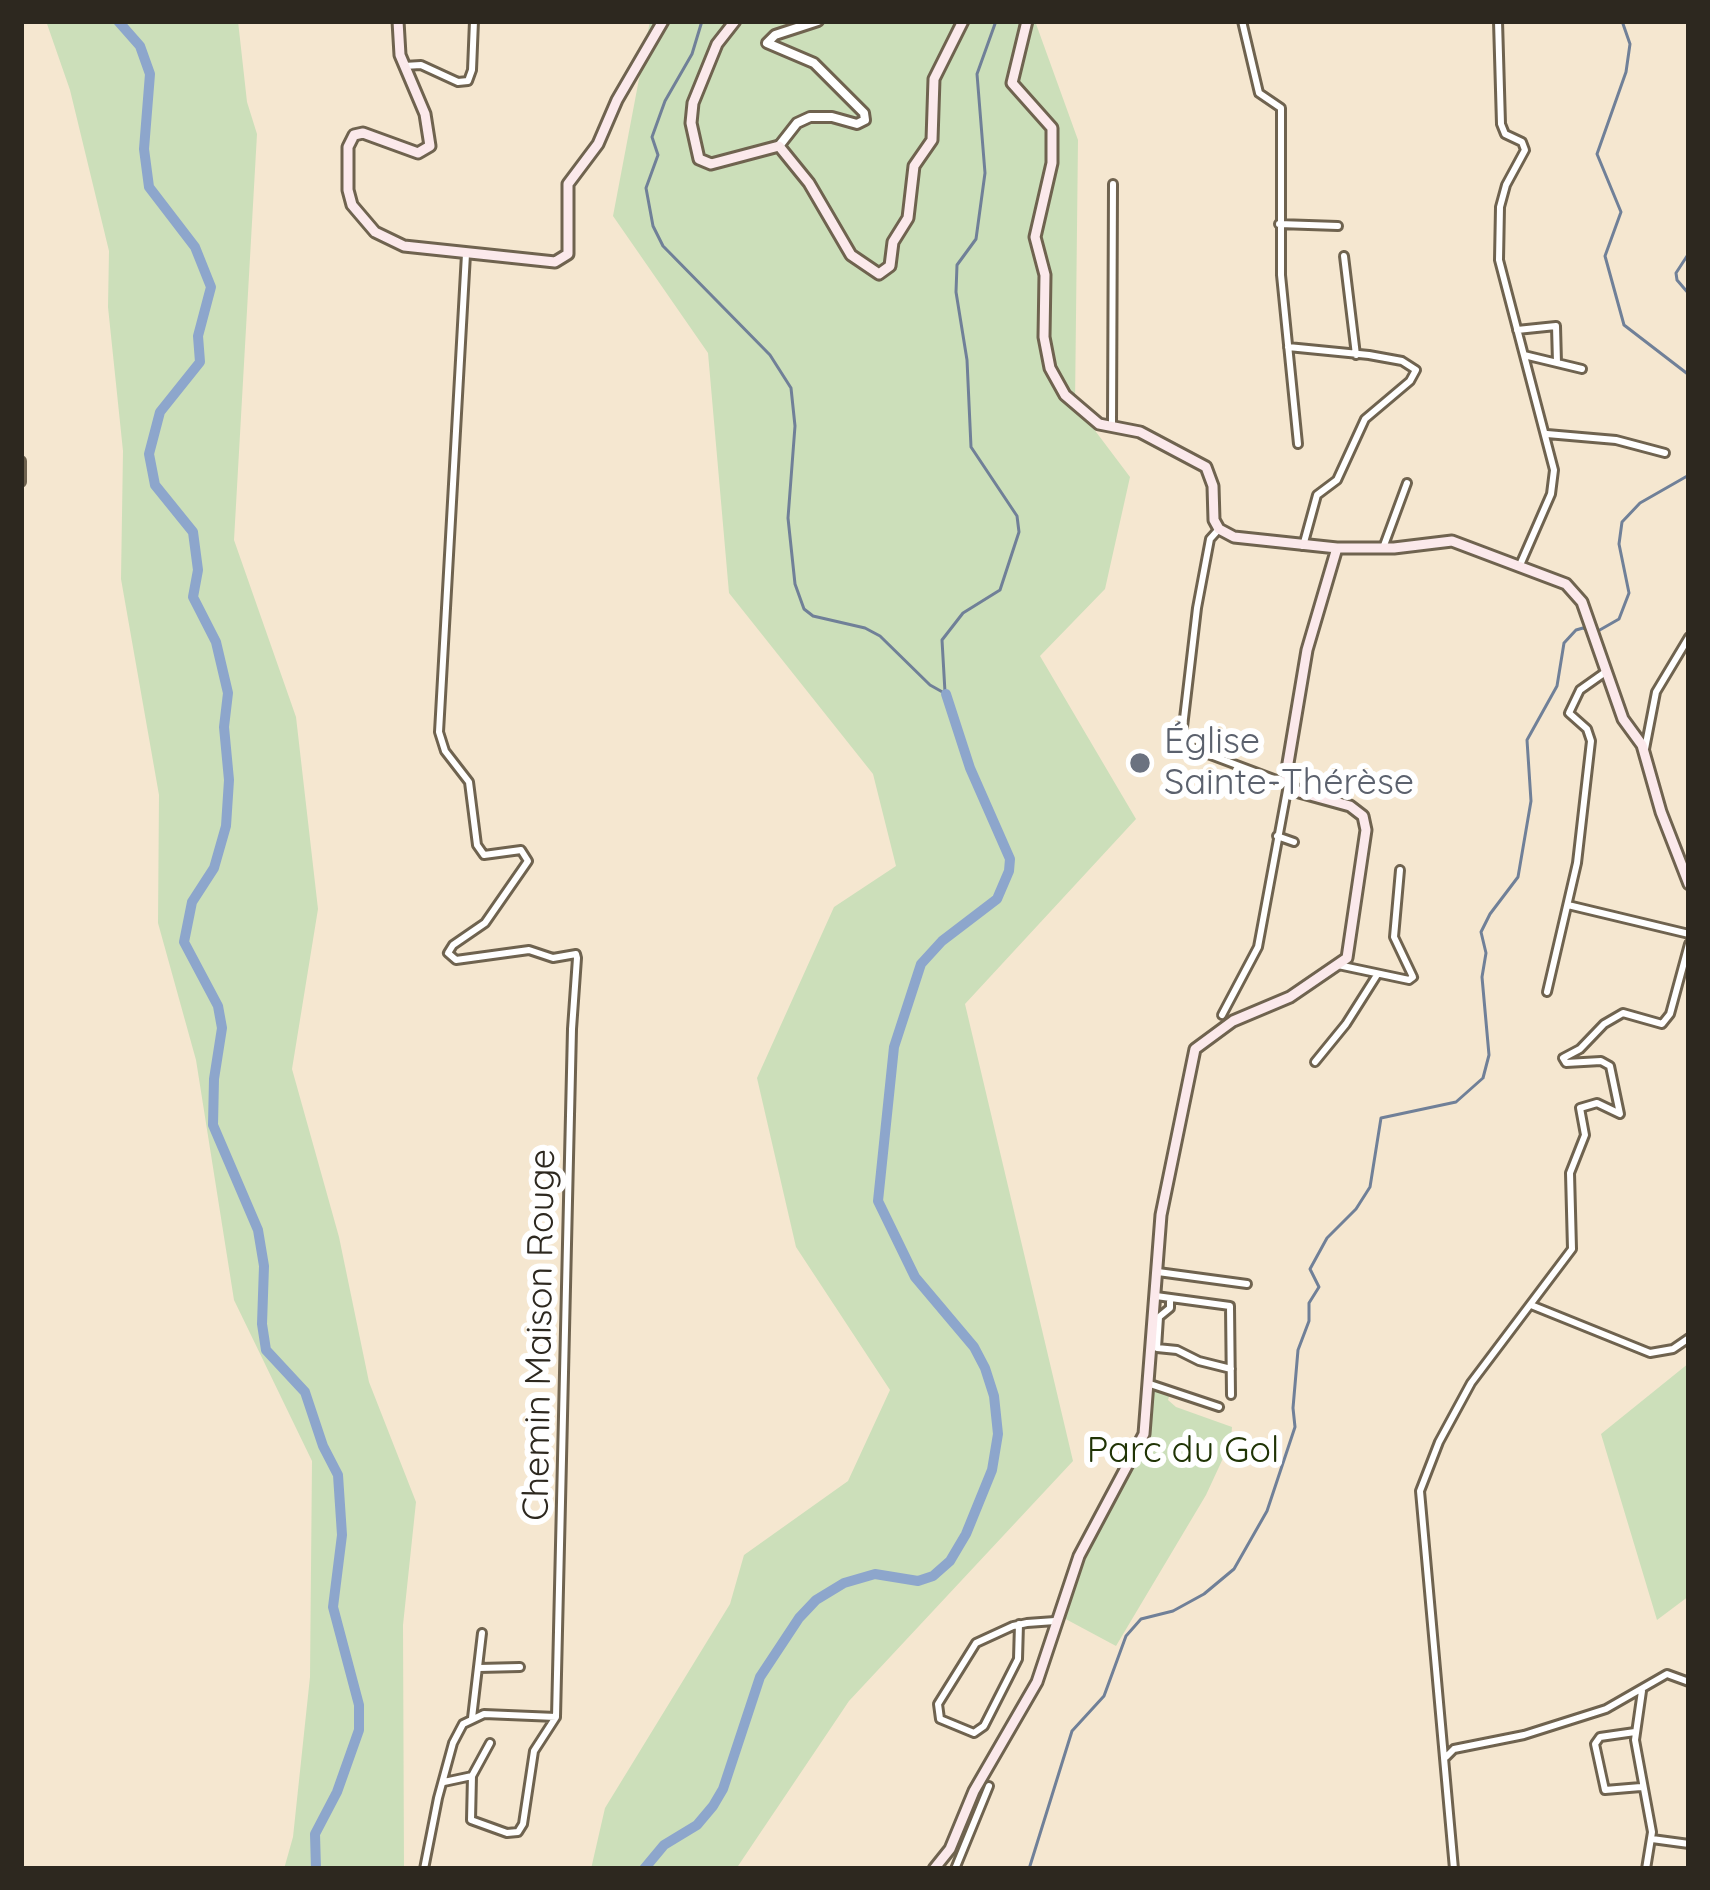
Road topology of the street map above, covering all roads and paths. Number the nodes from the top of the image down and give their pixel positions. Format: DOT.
graph roads {
  1 [pos="398,21"];
  2 [pos="474,21"];
  3 [pos="663,21"];
  4 [pos="735,21"];
  5 [pos="818,21"];
  6 [pos="963,21"];
  7 [pos="1027,21"];
  8 [pos="1242,21"];
  9 [pos="1498,21"];
  10 [pos="404,66"];
  11 [pos="779,146"];
  12 [pos="1113,184"];
  13 [pos="1279,224"];
  14 [pos="1338,226"];
  15 [pos="466,254"];
  16 [pos="1344,256"];
  17 [pos="1517,330"];
  18 [pos="1288,347"];
  19 [pos="1356,355"];
  20 [pos="1524,355"];
  21 [pos="1557,363"];
  22 [pos="1582,369"];
  23 [pos="1112,428"];
  24 [pos="1547,434"];
  25 [pos="1298,444"];
  26 [pos="1665,453"];
  27 [pos="21,461"];
  28 [pos="21,482"];
  29 [pos="1407,483"];
  30 [pos="1219,529"];
  31 [pos="1303,546"];
  32 [pos="1337,548"];
  33 [pos="1383,548"];
  34 [pos="1520,566"];
  35 [pos="1689,637"];
  36 [pos="1604,673"];
  37 [pos="1645,752"];
  38 [pos="1289,785"];
  39 [pos="1277,836"];
  40 [pos="1294,842"];
  41 [pos="1400,870"];
  42 [pos="1689,884"];
  43 [pos="1568,905"];
  44 [pos="1689,934"];
  45 [pos="1689,944"];
  46 [pos="1338,965"];
  47 [pos="1377,975"];
  48 [pos="1547,992"];
  49 [pos="1222,1015"];
  50 [pos="1315,1062"];
  51 [pos="1157,1271"];
  52 [pos="1247,1284"];
  53 [pos="1156,1296"];
  54 [pos="1170,1298"];
  55 [pos="1531,1305"];
  56 [pos="1689,1338"];
  57 [pos="1231,1369"];
  58 [pos="1150,1384"];
  59 [pos="1231,1396"];
  60 [pos="1219,1407"];
  61 [pos="1054,1621"];
  62 [pos="1019,1624"];
  63 [pos="482,1634"];
  64 [pos="520,1667"];
  65 [pos="479,1669"];
  66 [pos="1689,1682"];
  67 [pos="1642,1691"];
  68 [pos="556,1717"];
  69 [pos="472,1718"];
  70 [pos="1635,1732"];
  71 [pos="490,1744"];
  72 [pos="1446,1757"];
  73 [pos="472,1776"];
  74 [pos="444,1782"];
  75 [pos="989,1786"];
  76 [pos="1642,1787"];
  77 [pos="1652,1839"];
  78 [pos="1689,1844"];
  79 [pos="424,1869"];
  80 [pos="934,1869"];
  81 [pos="955,1869"];
  82 [pos="1454,1869"];
  83 [pos="1646,1869"];
  1 -- 10 [label="main road"];
  2 -- 10 [label="street"];
  3 -- 15 [label="main road"];
  4 -- 11 [label="main road"];
  5 -- 11 [label="street"];
  6 -- 11 [label="main road"];
  7 -- 23 [label="main road"];
  8 -- 13 [label="street"];
  9 -- 17 [label="street"];
  10 -- 15 [label="main road"];
  12 -- 23 [label="street"];
  13 -- 14 [label="street"];
  13 -- 18 [label="street"];
  15 -- 68 [label="street, Chemin Maison Rouge"];
  16 -- 19 [label="street"];
  17 -- 20 [label="street"];
  17 -- 21 [label="street"];
  18 -- 19 [label="street"];
  18 -- 25 [label="street"];
  19 -- 31 [label="street"];
  20 -- 21 [label="street"];
  20 -- 24 [label="street"];
  21 -- 22 [label="street"];
  23 -- 30 [label="main road"];
  24 -- 26 [label="street"];
  24 -- 34 [label="street"];
  27 -- 28 [label="street"];
  29 -- 33 [label="street"];
  30 -- 31 [label="main road"];
  30 -- 38 [label="street"];
  31 -- 32 [label="main road"];
  32 -- 33 [label="main road"];
  32 -- 38 [label="main road"];
  33 -- 34 [label="main road"];
  34 -- 36 [label="main road"];
  35 -- 37 [label="street"];
  36 -- 37 [label="main road"];
  36 -- 43 [label="street"];
  37 -- 42 [label="main road"];
  38 -- 39 [label="street"];
  38 -- 46 [label="main road"];
  39 -- 40 [label="street"];
  39 -- 49 [label="street"];
  41 -- 47 [label="street"];
  43 -- 44 [label="street"];
  43 -- 48 [label="street"];
  45 -- 55 [label="street"];
  46 -- 47 [label="street"];
  46 -- 51 [label="main road"];
  47 -- 50 [label="street"];
  51 -- 52 [label="street"];
  51 -- 53 [label="main road"];
  53 -- 54 [label="street"];
  53 -- 58 [label="main road"];
  54 -- 57 [label="street"];
  54 -- 57 [label="street"];
  55 -- 56 [label="street"];
  55 -- 72 [label="street"];
  57 -- 59 [label="street"];
  58 -- 60 [label="street"];
  58 -- 61 [label="main road"];
  61 -- 62 [label="street"];
  61 -- 80 [label="main road"];
  62 -- 62 [label="street"];
  63 -- 65 [label="street"];
  64 -- 65 [label="street"];
  65 -- 69 [label="street"];
  66 -- 67 [label="street"];
  67 -- 70 [label="street"];
  67 -- 72 [label="street"];
  68 -- 69 [label="street"];
  68 -- 73 [label="street, Chemin Maison Rouge"];
  69 -- 74 [label="street"];
  70 -- 76 [label="street"];
  70 -- 76 [label="street"];
  71 -- 73 [label="street"];
  72 -- 82 [label="street"];
  73 -- 74 [label="street"];
  74 -- 79 [label="street"];
  75 -- 81 [label="street"];
  76 -- 77 [label="street"];
  77 -- 78 [label="street"];
  77 -- 83 [label="street"];
}
